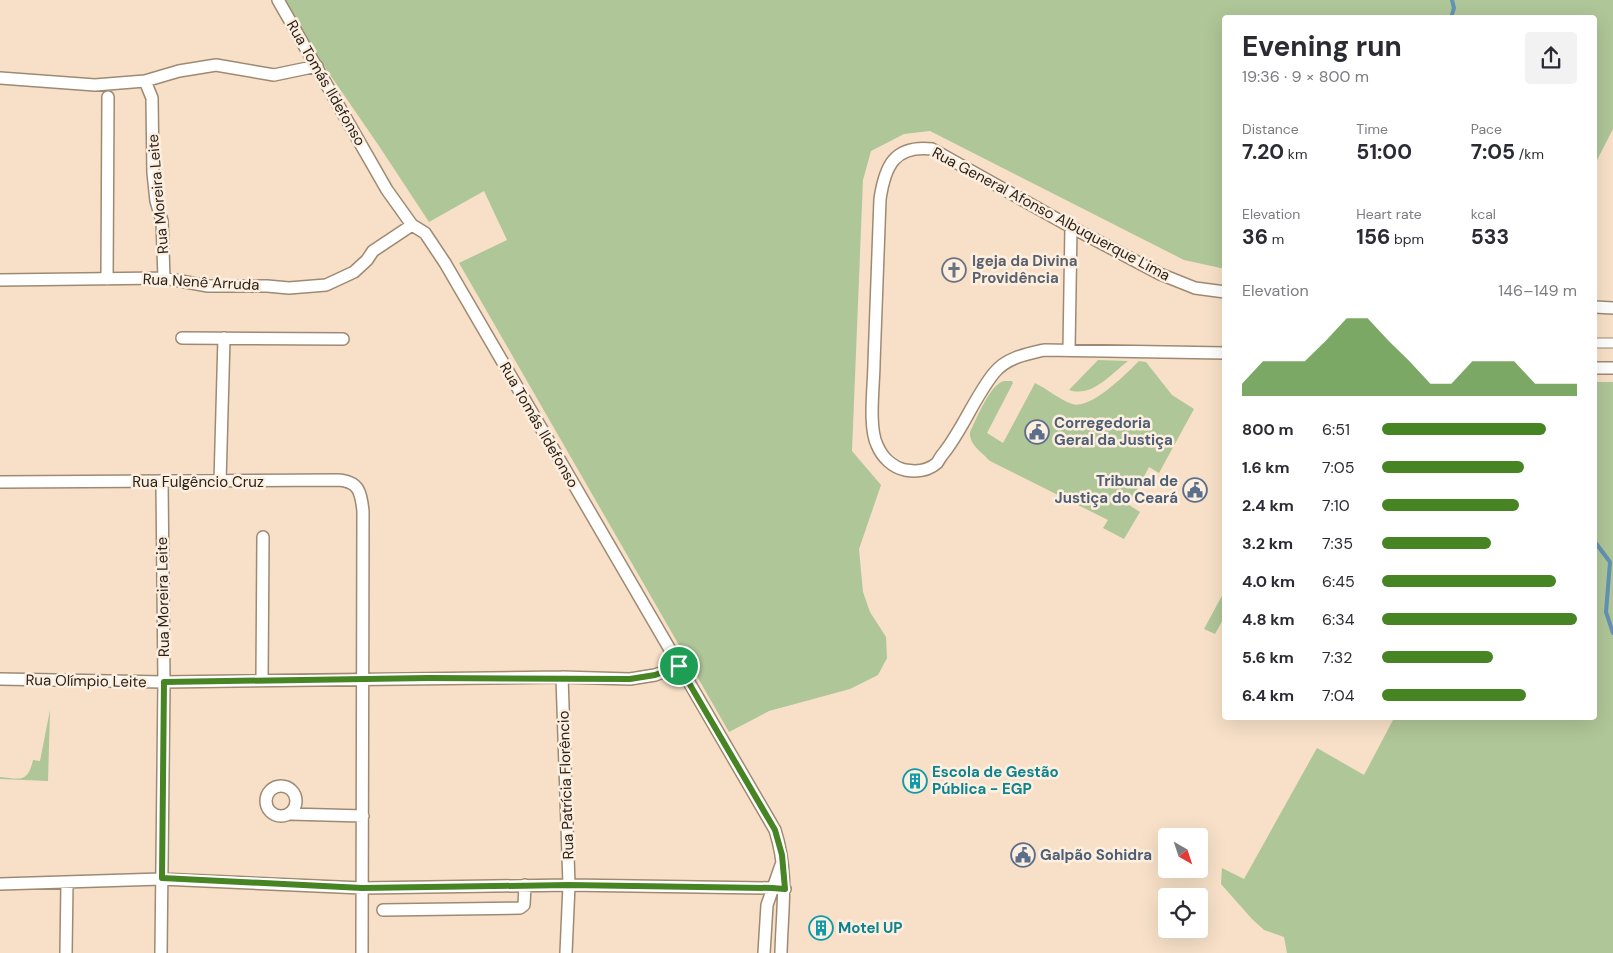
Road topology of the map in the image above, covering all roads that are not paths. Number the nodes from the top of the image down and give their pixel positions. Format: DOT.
graph roads {
  1 [pos="278,0"];
  2 [pos="317,66"];
  3 [pos="0,78"];
  4 [pos="145,81"];
  5 [pos="108,97"];
  6 [pos="412,225"];
  7 [pos="1071,227"];
  8 [pos="164,278"];
  9 [pos="107,279"];
  10 [pos="0,280"];
  11 [pos="1222,292"];
  12 [pos="1597,307"];
  13 [pos="1613,308"];
  14 [pos="182,338"];
  15 [pos="224,338"];
  16 [pos="343,338"];
  17 [pos="1597,343"];
  18 [pos="1613,343"];
  19 [pos="1069,350"];
  20 [pos="1222,353"];
  21 [pos="1597,368"];
  22 [pos="1613,368"];
  23 [pos="0,482"];
  24 [pos="162,482"];
  25 [pos="220,482"];
  26 [pos="264,537"];
  27 [pos="679,666"];
  28 [pos="562,677"];
  29 [pos="363,678"];
  30 [pos="0,679"];
  31 [pos="262,680"];
  32 [pos="164,682"];
  33 [pos="290,814"];
  34 [pos="363,816"];
  35 [pos="782,861"];
  36 [pos="162,878"];
  37 [pos="67,883"];
  38 [pos="0,884"];
  39 [pos="525,885"];
  40 [pos="569,885"];
  41 [pos="362,888"];
  42 [pos="772,888"];
  43 [pos="785,889"];
  44 [pos="383,910"];
  45 [pos="764,950"];
  46 [pos="781,951"];
  47 [pos="66,953"];
  48 [pos="161,953"];
  49 [pos="362,953"];
  50 [pos="566,953"];
  1 -- 2 [label="street, Rua Tomás Ildefonso"];
  2 -- 4 [label="street"];
  2 -- 6 [label="street, Rua Tomás Ildefonso"];
  3 -- 4 [label="street"];
  4 -- 8 [label="street, Rua Moreira Leite"];
  5 -- 9 [label="street"];
  6 -- 8 [label="street, Rua Nenê Arruda"];
  6 -- 27 [label="street, Rua Tomás Ildefonso"];
  7 -- 11 [label="street, Rua General Afonso Albuquerque Lima"];
  7 -- 19 [label="street"];
  7 -- 19 [label="street, Rua General Afonso Albuquerque Lima"];
  8 -- 9 [label="street, Rua Nenê Arruda"];
  9 -- 10 [label="street, Rua Nenê Arruda"];
  12 -- 13 [label="street"];
  14 -- 15 [label="street"];
  15 -- 16 [label="street"];
  15 -- 25 [label="street"];
  17 -- 18 [label="street"];
  19 -- 20 [label="street, Rua General Afonso Albuquerque Lima"];
  21 -- 22 [label="street"];
  23 -- 24 [label="street, Rua Fulgêncio Cruz"];
  24 -- 25 [label="street, Rua Fulgêncio Cruz"];
  24 -- 32 [label="street, Rua Moreira Leite"];
  25 -- 29 [label="street, Rua Fulgêncio Cruz"];
  26 -- 31 [label="street"];
  27 -- 28 [label="street, Rua Olímpio Leite"];
  27 -- 35 [label="street, Rua Tomás Ildefonso"];
  28 -- 29 [label="street, Rua Olímpio Leite"];
  28 -- 40 [label="street, Rua Patrícia Florêncio"];
  29 -- 31 [label="street, Rua Olímpio Leite"];
  29 -- 34 [label="street, Rua Fulgêncio Cruz"];
  30 -- 32 [label="street, Rua Olímpio Leite"];
  31 -- 32 [label="street, Rua Olímpio Leite"];
  32 -- 36 [label="street, Rua Moreira Leite"];
  33 -- 34 [label="street"];
  34 -- 41 [label="street, Rua Fulgêncio Cruz"];
  35 -- 42 [label="street"];
  35 -- 43 [label="street, Rua Tomás Ildefonso"];
  36 -- 37 [label="street"];
  36 -- 41 [label="street"];
  36 -- 48 [label="street, Rua Moreira Leite"];
  37 -- 38 [label="street"];
  37 -- 47 [label="street"];
  39 -- 40 [label="street"];
  39 -- 41 [label="street"];
  39 -- 44 [label="street"];
  40 -- 42 [label="street"];
  40 -- 50 [label="street, Rua Patrícia Florêncio"];
  41 -- 49 [label="street, Rua Fulgêncio Cruz"];
  42 -- 43 [label="street"];
  42 -- 45 [label="street"];
  43 -- 46 [label="street, Rua Tomás Ildefonso"];
  45 -- 46 [label="street"];
}
